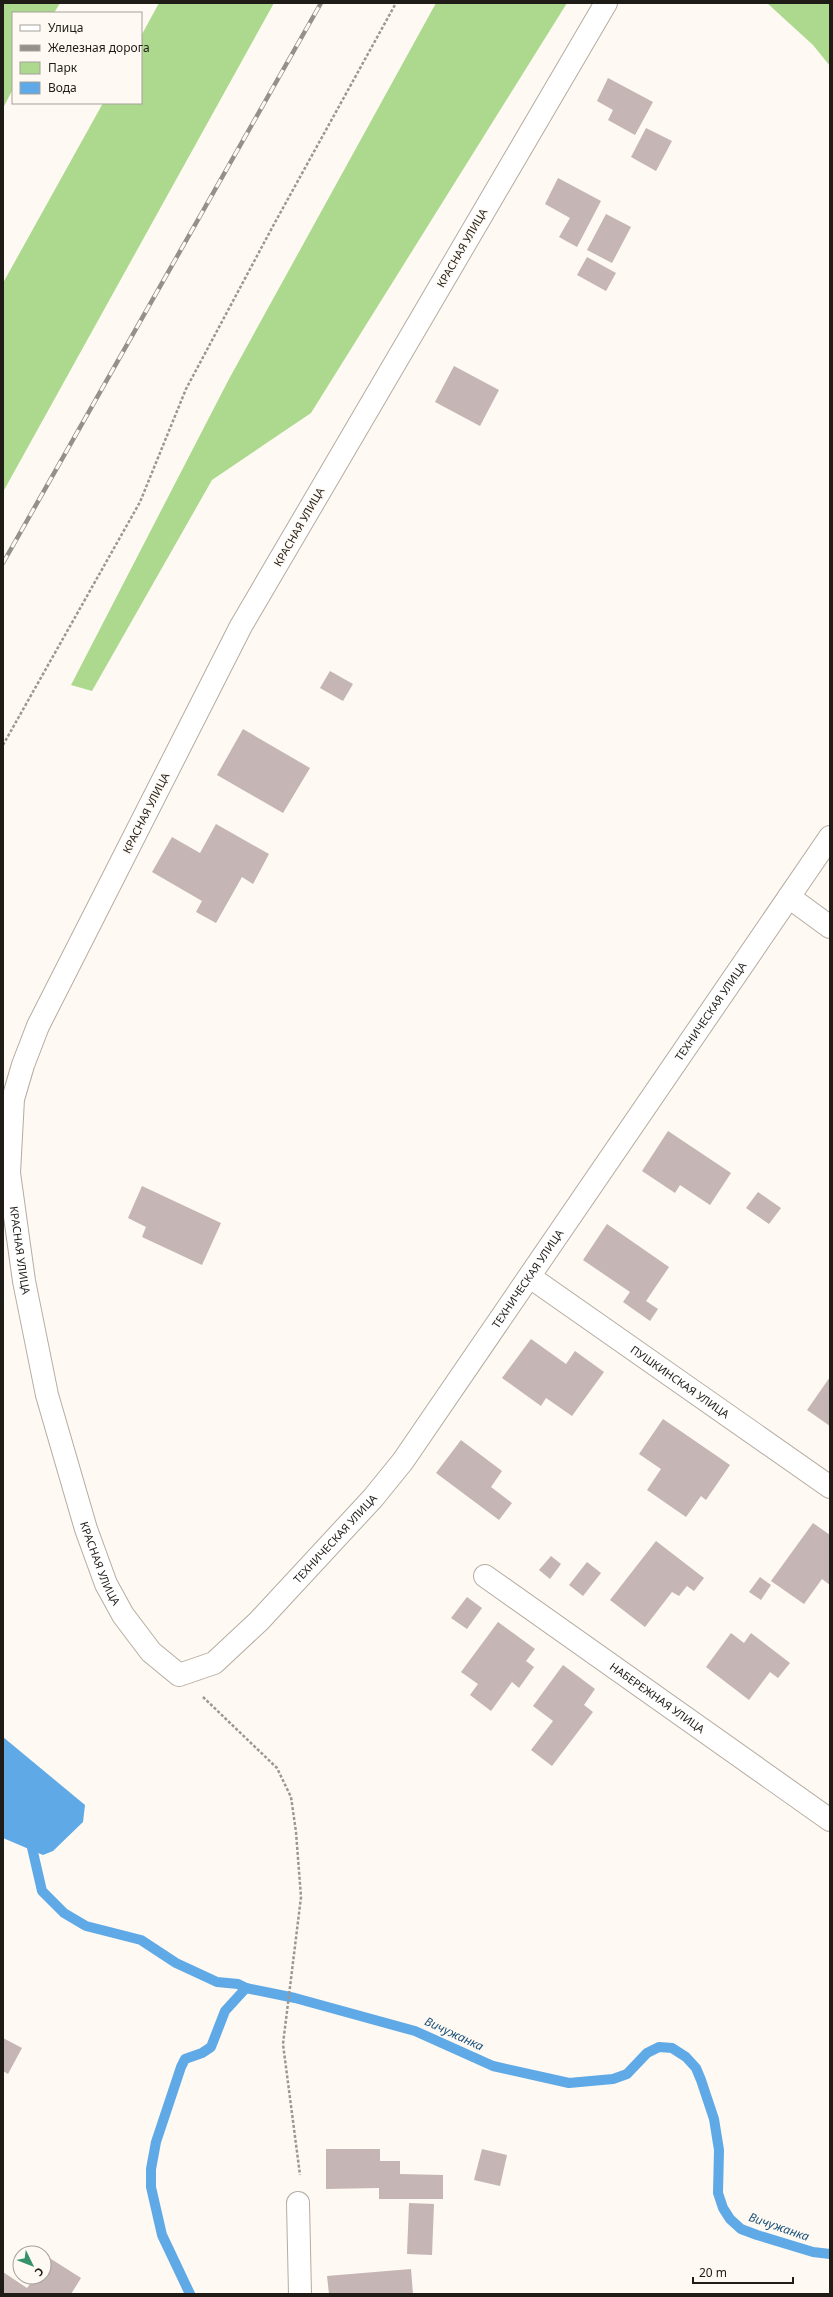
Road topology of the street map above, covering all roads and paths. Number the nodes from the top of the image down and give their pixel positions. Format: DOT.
graph roads {
  1 [pos="396,3"];
  2 [pos="606,3"];
  3 [pos="3,746"];
  4 [pos="830,837"];
  5 [pos="789,897"];
  6 [pos="830,927"];
  7 [pos="530,1277"];
  8 [pos="830,1487"];
  9 [pos="485,1576"];
  10 [pos="179,1675"];
  11 [pos="830,1820"];
  12 [pos="298,2203"];
  13 [pos="300,2294"];
  1 -- 3 [label="path"];
  2 -- 10 [label="street, КРАСНАЯ УЛИЦА"];
  4 -- 5 [label="street, ТЕХНИЧЕСКАЯ УЛИЦА"];
  5 -- 6 [label="street"];
  5 -- 7 [label="street, ТЕХНИЧЕСКАЯ УЛИЦА"];
  7 -- 8 [label="street, ПУШКИНСКАЯ УЛИЦА"];
  7 -- 10 [label="street, ТЕХНИЧЕСКАЯ УЛИЦА"];
  9 -- 11 [label="street, НАБЕРЕЖНАЯ УЛИЦА"];
  10 -- 12 [label="path"];
  12 -- 13 [label="street"];
}
